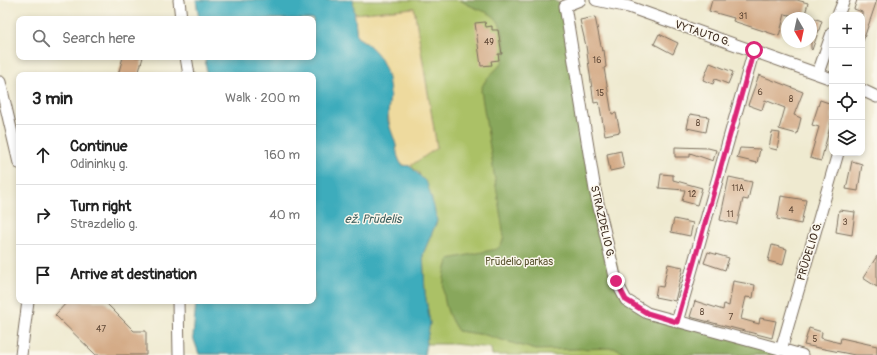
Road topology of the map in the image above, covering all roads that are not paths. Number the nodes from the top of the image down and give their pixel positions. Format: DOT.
graph roads {
  1 [pos="179,0"];
  2 [pos="580,0"];
  3 [pos="596,0"];
  4 [pos="844,0"];
  5 [pos="839,12"];
  6 [pos="181,16"];
  7 [pos="829,41"];
  8 [pos="754,50"];
  9 [pos="187,60"];
  10 [pos="189,72"];
  11 [pos="818,73"];
  12 [pos="829,78"];
  13 [pos="0,82"];
  14 [pos="865,91"];
  15 [pos="877,97"];
  16 [pos="16,150"];
  17 [pos="837,156"];
  18 [pos="28,304"];
  19 [pos="178,304"];
  20 [pos="677,322"];
  21 [pos="781,350"];
  22 [pos="21,355"];
  23 [pos="179,355"];
  24 [pos="802,355"];
  1 -- 6 [label="street"];
  2 -- 20 [label="street, STRAZDELIO G."];
  3 -- 8 [label="street, VYTAUTO G."];
  4 -- 5 [label="street"];
  7 -- 11 [label="street"];
  8 -- 11 [label="street, VYTAUTO G."];
  8 -- 20 [label="street"];
  9 -- 10 [label="street"];
  11 -- 12 [label="street, VYTAUTO G."];
  13 -- 16 [label="street"];
  14 -- 15 [label="street"];
  17 -- 21 [label="street, PRŪDELIO G."];
  18 -- 22 [label="street"];
  19 -- 23 [label="street"];
  20 -- 21 [label="street, STRAZDELIO G."];
  21 -- 24 [label="street, STRAZDELIO G."];
}
